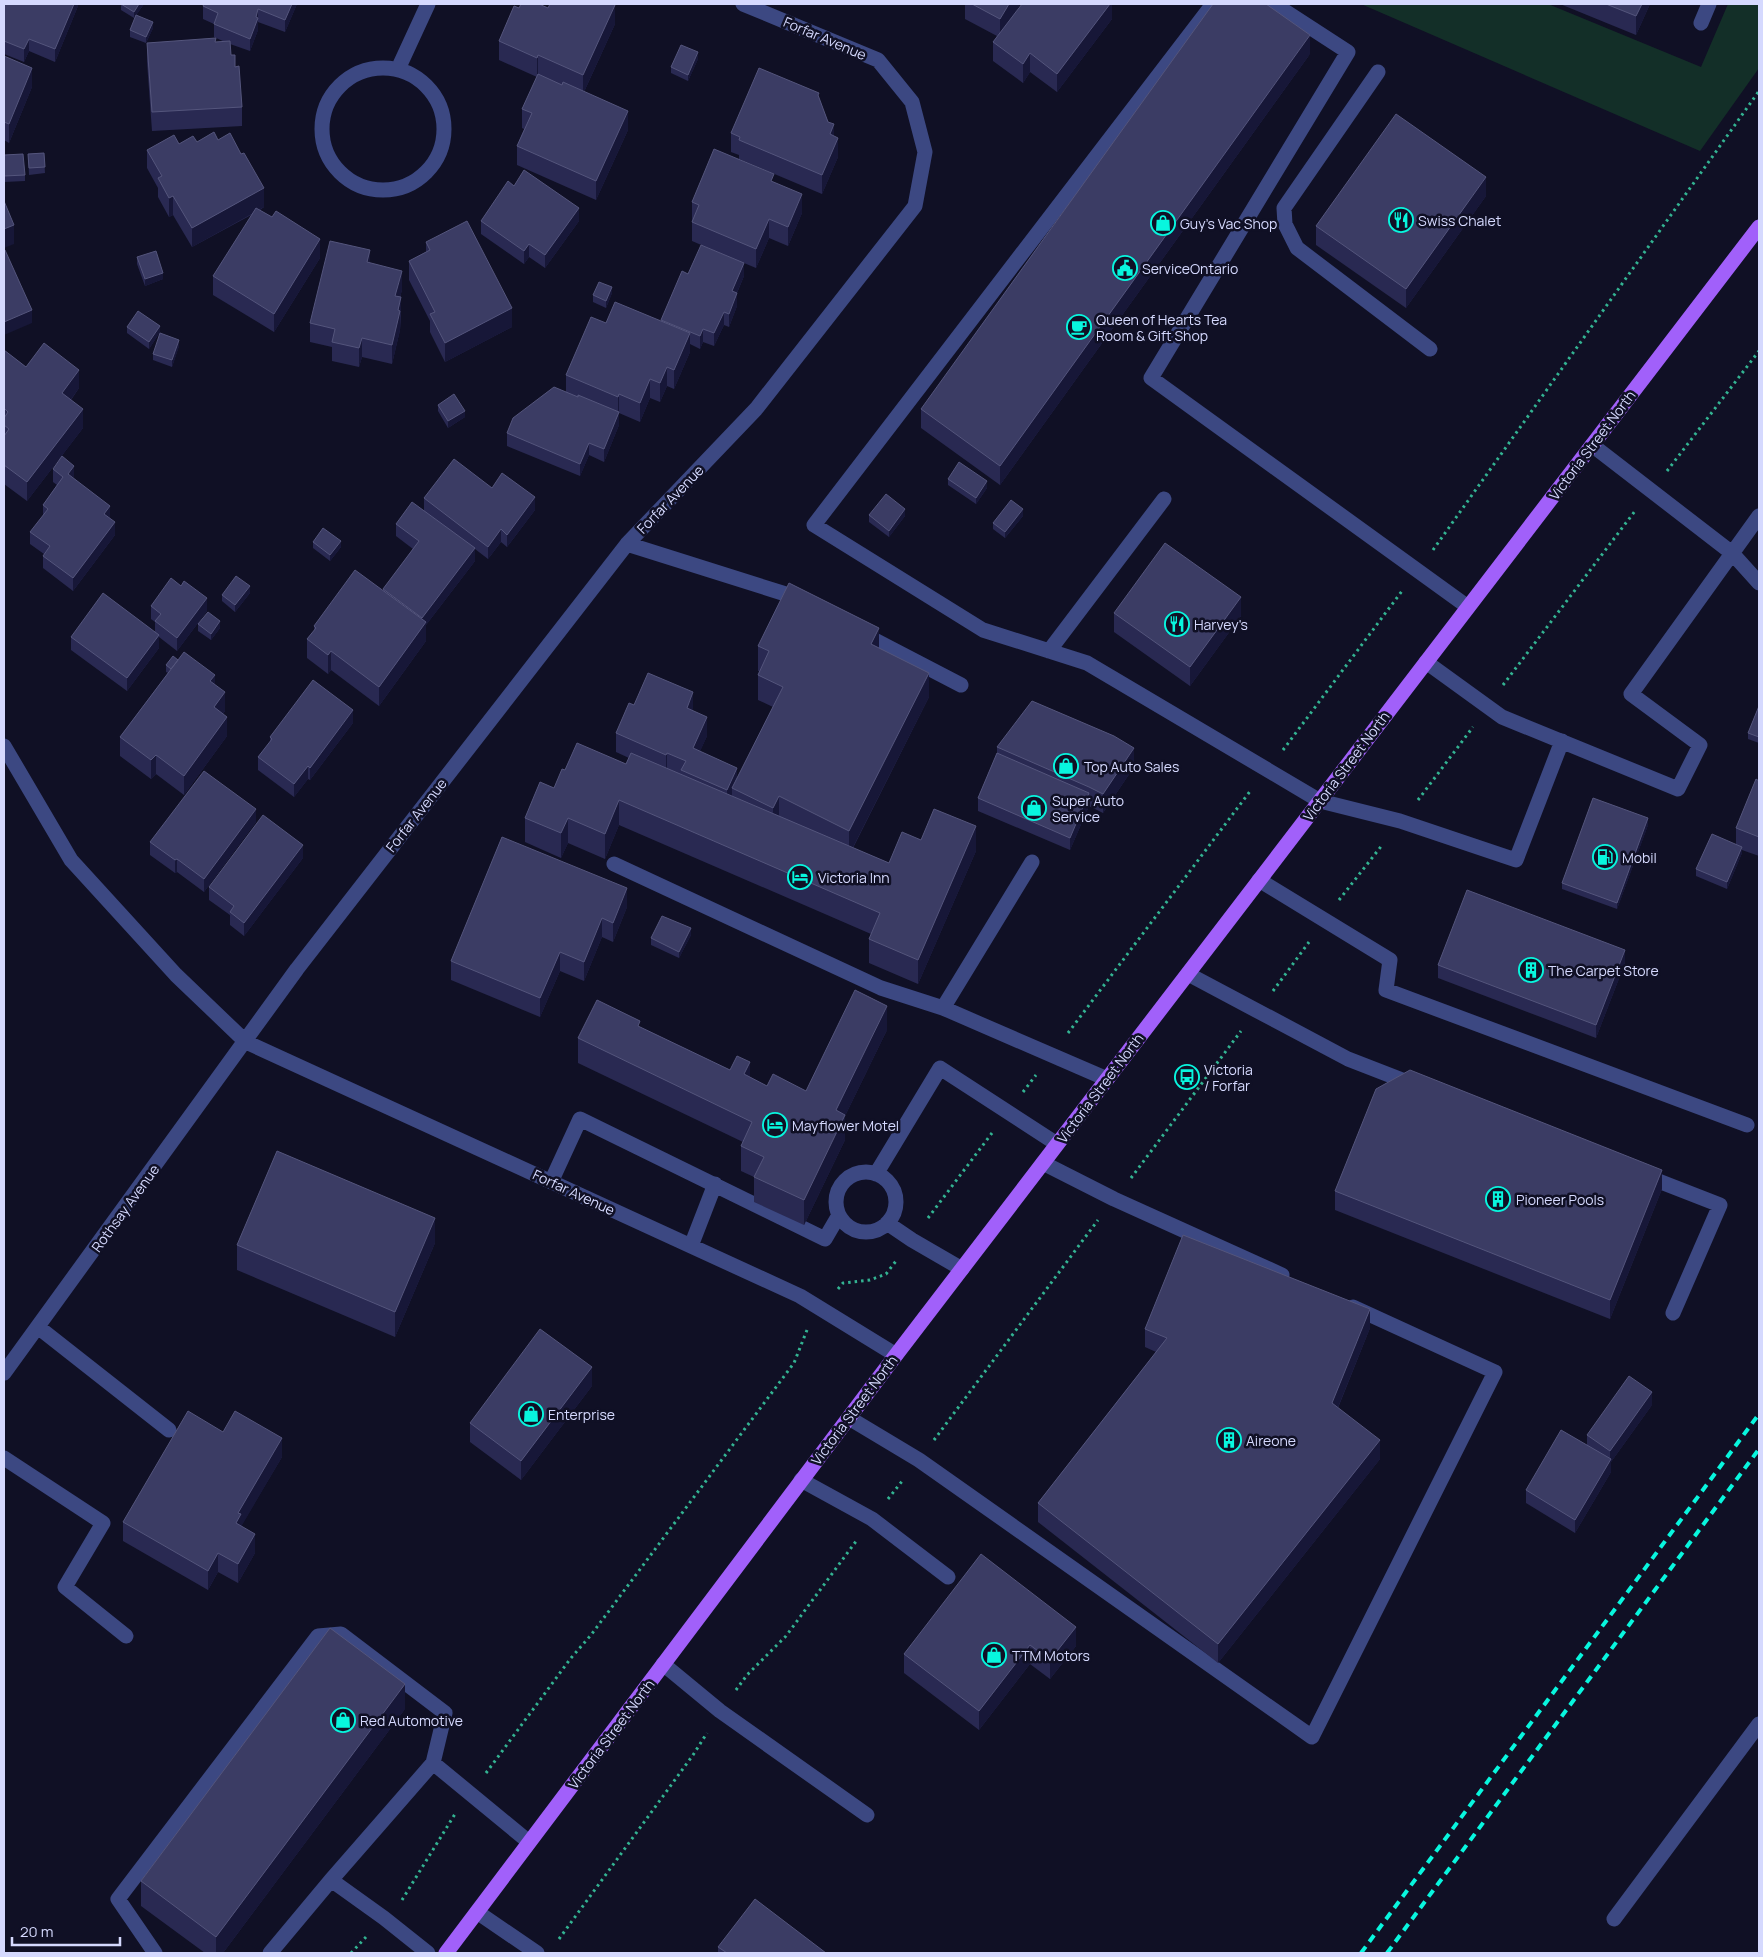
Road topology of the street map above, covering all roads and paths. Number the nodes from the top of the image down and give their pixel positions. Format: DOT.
graph roads {
  1 [pos="428,4"];
  2 [pos="743,4"];
  3 [pos="1213,4"];
  4 [pos="1274,4"];
  5 [pos="1709,4"];
  6 [pos="1701,23"];
  7 [pos="398,69"];
  8 [pos="1378,72"];
  9 [pos="1759,90"];
  10 [pos="1759,227"];
  11 [pos="1430,349"];
  12 [pos="1759,351"];
  13 [pos="1592,445"];
  14 [pos="1652,491"];
  15 [pos="1164,499"];
  16 [pos="1759,516"];
  17 [pos="1443,536"];
  18 [pos="627,544"];
  19 [pos="1732,553"];
  20 [pos="1759,583"];
  21 [pos="1468,607"];
  22 [pos="818,610"];
  23 [pos="1388,610"];
  24 [pos="851,627"];
  25 [pos="1049,651"];
  26 [pos="1426,662"];
  27 [pos="961,685"];
  28 [pos="1487,706"];
  29 [pos="1562,741"];
  30 [pos="4,746"];
  31 [pos="1267,770"];
  32 [pos="1320,801"];
  33 [pos="1400,821"];
  34 [pos="1032,862"];
  35 [pos="614,864"];
  36 [pos="1259,880"];
  37 [pos="1324,921"];
  38 [pos="1188,974"];
  39 [pos="944,1008"];
  40 [pos="1257,1012"];
  41 [pos="246,1042"];
  42 [pos="1051,1055"];
  43 [pos="1107,1079"];
  44 [pos="1432,1092"];
  45 [pos="1008,1112"];
  46 [pos="1747,1125"];
  47 [pos="1058,1144"];
  48 [pos="1043,1163"];
  49 [pos="1627,1168"];
  50 [pos="876,1174"];
  51 [pos="552,1182"];
  52 [pos="715,1184"];
  53 [pos="1114,1199"];
  54 [pos="839,1215"];
  55 [pos="887,1222"];
  56 [pos="912,1240"];
  57 [pos="691,1246"];
  58 [pos="962,1269"];
  59 [pos="1296,1281"];
  60 [pos="842,1283"];
  61 [pos="1341,1302"];
  62 [pos="1673,1313"];
  63 [pos="38,1327"];
  64 [pos="805,1332"];
  65 [pos="896,1355"];
  66 [pos="4,1373"];
  67 [pos="848,1418"];
  68 [pos="169,1430"];
  69 [pos="4,1458"];
  70 [pos="919,1460"];
  71 [pos="801,1480"];
  72 [pos="872,1519"];
  73 [pos="948,1577"];
  74 [pos="126,1636"];
  75 [pos="663,1664"];
  76 [pos="720,1711"];
  77 [pos="1759,1724"];
  78 [pos="433,1763"];
  79 [pos="472,1794"];
  80 [pos="867,1815"];
  81 [pos="529,1842"];
  82 [pos="331,1880"];
  83 [pos="477,1912"];
  84 [pos="384,1918"];
  85 [pos="1614,1920"];
  86 [pos="554,1946"];
  87 [pos="155,1953"];
  88 [pos="270,1953"];
  89 [pos="351,1953"];
  90 [pos="428,1953"];
  91 [pos="446,1953"];
  92 [pos="538,1953"];
  1 -- 7 [label="street"];
  2 -- 18 [label="street, Forfar Avenue"];
  3 -- 25 [label="street"];
  4 -- 21 [label="street"];
  5 -- 6 [label="street"];
  7 -- 7 [label="street"];
  8 -- 11 [label="street"];
  9 -- 17 [label="path"];
  10 -- 13 [label="main road, Victoria Street North"];
  12 -- 14 [label="path"];
  13 -- 14 [label="street"];
  13 -- 21 [label="main road, Victoria Street North"];
  14 -- 19 [label="street"];
  14 -- 28 [label="path"];
  15 -- 25 [label="street"];
  16 -- 19 [label="street"];
  18 -- 22 [label="street"];
  18 -- 41 [label="street, Forfar Avenue"];
  19 -- 20 [label="street"];
  19 -- 29 [label="street"];
  21 -- 26 [label="main road, Victoria Street North"];
  23 -- 31 [label="path"];
  24 -- 27 [label="street"];
  25 -- 31 [label="street"];
  26 -- 28 [label="street"];
  26 -- 32 [label="main road, Victoria Street North"];
  28 -- 29 [label="street"];
  28 -- 33 [label="path"];
  29 -- 33 [label="street"];
  30 -- 41 [label="street, Forfar Avenue"];
  31 -- 32 [label="street"];
  31 -- 42 [label="path"];
  32 -- 33 [label="street"];
  32 -- 36 [label="main road, Victoria Street North"];
  33 -- 37 [label="path"];
  34 -- 39 [label="street"];
  35 -- 39 [label="street"];
  36 -- 37 [label="street"];
  36 -- 38 [label="main road, Victoria Street North"];
  37 -- 40 [label="path"];
  37 -- 46 [label="street"];
  38 -- 40 [label="street"];
  38 -- 43 [label="main road, Victoria Street North"];
  39 -- 42 [label="street"];
  40 -- 44 [label="street"];
  40 -- 53 [label="path"];
  41 -- 51 [label="street, Forfar Avenue"];
  41 -- 63 [label="street, Rothsay Avenue"];
  42 -- 43 [label="street"];
  42 -- 45 [label="path"];
  43 -- 47 [label="main road, Victoria Street North"];
  45 -- 47 [label="street"];
  45 -- 50 [label="street"];
  45 -- 56 [label="path"];
  47 -- 48 [label="main road, Victoria Street North"];
  48 -- 53 [label="street"];
  48 -- 58 [label="main road, Victoria Street North"];
  49 -- 62 [label="street"];
  50 -- 54 [label="street"];
  50 -- 55 [label="street"];
  51 -- 52 [label="street"];
  51 -- 57 [label="street, Forfar Avenue"];
  52 -- 54 [label="street"];
  52 -- 57 [label="street"];
  53 -- 59 [label="street"];
  53 -- 70 [label="path"];
  54 -- 55 [label="street"];
  55 -- 56 [label="street"];
  56 -- 58 [label="street"];
  56 -- 60 [label="path"];
  57 -- 65 [label="street, Forfar Avenue"];
  58 -- 65 [label="main road, Victoria Street North"];
  61 -- 70 [label="street"];
  63 -- 66 [label="street, Rothsay Avenue"];
  63 -- 68 [label="street"];
  64 -- 79 [label="path"];
  65 -- 67 [label="main road, Victoria Street North"];
  67 -- 70 [label="street"];
  67 -- 71 [label="main road, Victoria Street North"];
  69 -- 74 [label="street"];
  70 -- 72 [label="path"];
  71 -- 72 [label="street"];
  71 -- 75 [label="main road, Victoria Street North"];
  72 -- 73 [label="street"];
  72 -- 76 [label="path"];
  75 -- 76 [label="street"];
  75 -- 81 [label="main road, Victoria Street North"];
  76 -- 80 [label="street"];
  76 -- 86 [label="path"];
  77 -- 85 [label="street"];
  78 -- 79 [label="street"];
  78 -- 82 [label="street"];
  78 -- 87 [label="street"];
  79 -- 81 [label="street"];
  79 -- 84 [label="path"];
  81 -- 83 [label="main road, Victoria Street North"];
  82 -- 84 [label="street"];
  82 -- 88 [label="street"];
  83 -- 91 [label="main road, Victoria Street North"];
  83 -- 92 [label="street"];
  84 -- 89 [label="path"];
  84 -- 90 [label="street"];
}
